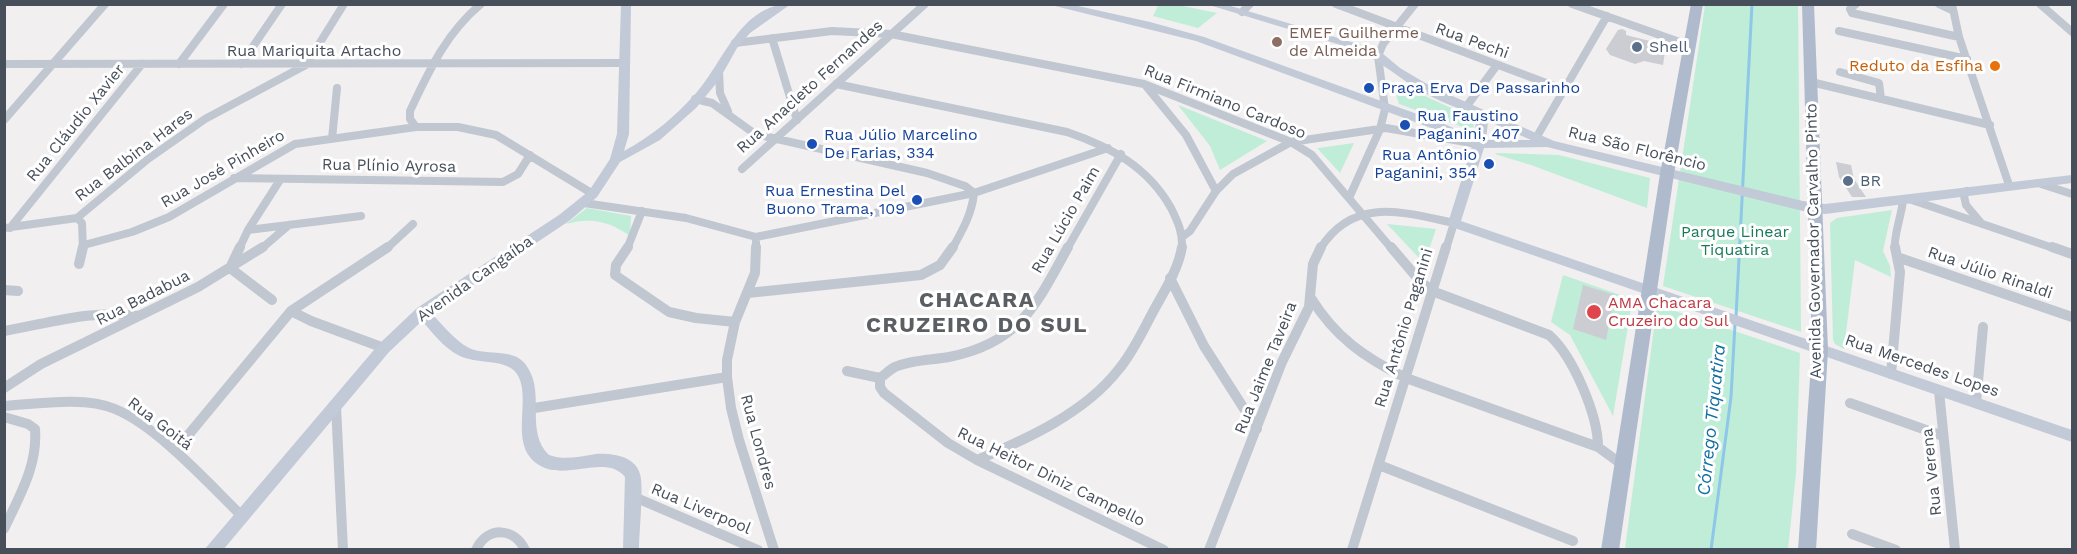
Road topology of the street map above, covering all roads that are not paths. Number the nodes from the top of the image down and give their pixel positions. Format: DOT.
graph roads {
  1 [pos="105,4"];
  2 [pos="224,4"];
  3 [pos="282,4"];
  4 [pos="344,4"];
  5 [pos="481,4"];
  6 [pos="626,4"];
  7 [pos="786,4"];
  8 [pos="925,4"];
  9 [pos="1052,4"];
  10 [pos="1211,4"];
  11 [pos="1336,4"];
  12 [pos="1415,4"];
  13 [pos="1572,4"];
  14 [pos="1697,4"];
  15 [pos="1808,4"];
  16 [pos="1856,4"];
  17 [pos="1939,4"];
  18 [pos="2040,4"];
  19 [pos="1952,7"];
  20 [pos="1246,8"];
  21 [pos="1607,16"];
  22 [pos="1397,27"];
  23 [pos="1839,31"];
  24 [pos="2073,32"];
  25 [pos="891,34"];
  26 [pos="1959,37"];
  27 [pos="772,38"];
  28 [pos="735,43"];
  29 [pos="1691,46"];
  30 [pos="1378,56"];
  31 [pos="1967,59"];
  32 [pos="624,63"];
  33 [pos="4,64"];
  34 [pos="53,64"];
  35 [pos="142,64"];
  36 [pos="179,64"];
  37 [pos="241,64"];
  38 [pos="434,64"];
  39 [pos="306,65"];
  40 [pos="1497,65"];
  41 [pos="719,71"];
  42 [pos="1840,72"];
  43 [pos="1811,82"];
  44 [pos="836,84"];
  45 [pos="1144,84"];
  46 [pos="337,88"];
  47 [pos="1565,90"];
  48 [pos="695,99"];
  49 [pos="1881,99"];
  50 [pos="1466,107"];
  51 [pos="1385,109"];
  52 [pos="1483,115"];
  53 [pos="732,119"];
  54 [pos="4,120"];
  55 [pos="674,120"];
  56 [pos="797,120"];
  57 [pos="1990,124"];
  58 [pos="416,127"];
  59 [pos="1380,129"];
  60 [pos="1536,138"];
  61 [pos="332,139"];
  62 [pos="775,140"];
  63 [pos="621,142"];
  64 [pos="1291,142"];
  65 [pos="1479,144"];
  66 [pos="1551,144"];
  67 [pos="1108,148"];
  68 [pos="530,154"];
  69 [pos="1121,154"];
  70 [pos="616,159"];
  71 [pos="742,169"];
  72 [pos="1667,174"];
  73 [pos="234,178"];
  74 [pos="2073,179"];
  75 [pos="280,180"];
  76 [pos="2038,183"];
  77 [pos="2009,185"];
  78 [pos="1216,190"];
  79 [pos="1967,191"];
  80 [pos="974,194"];
  81 [pos="2073,194"];
  82 [pos="588,198"];
  83 [pos="1349,198"];
  84 [pos="1906,199"];
  85 [pos="1816,209"];
  86 [pos="642,211"];
  87 [pos="1362,214"];
  88 [pos="361,216"];
  89 [pos="77,218"];
  90 [pos="1454,223"];
  91 [pos="413,224"];
  92 [pos="1983,224"];
  93 [pos="289,225"];
  94 [pos="7,228"];
  95 [pos="248,230"];
  96 [pos="756,237"];
  97 [pos="1182,237"];
  98 [pos="84,245"];
  99 [pos="2073,254"];
  100 [pos="1897,257"];
  101 [pos="79,264"];
  102 [pos="230,268"];
  103 [pos="1170,278"];
  104 [pos="4,290"];
  105 [pos="18,291"];
  106 [pos="1432,291"];
  107 [pos="1649,292"];
  108 [pos="748,293"];
  109 [pos="1311,298"];
  110 [pos="272,300"];
  111 [pos="291,311"];
  112 [pos="422,312"];
  113 [pos="139,316"];
  114 [pos="2073,317"];
  115 [pos="735,322"];
  116 [pos="1983,327"];
  117 [pos="4,331"];
  118 [pos="384,348"];
  119 [pos="1820,350"];
  120 [pos="847,371"];
  121 [pos="1891,374"];
  122 [pos="727,377"];
  123 [pos="880,378"];
  124 [pos="1406,378"];
  125 [pos="4,388"];
  126 [pos="1939,391"];
  127 [pos="1850,403"];
  128 [pos="1976,403"];
  129 [pos="4,406"];
  130 [pos="336,406"];
  131 [pos="528,409"];
  132 [pos="4,417"];
  133 [pos="1257,429"];
  134 [pos="1943,436"];
  135 [pos="2073,436"];
  136 [pos="1598,447"];
  137 [pos="175,451"];
  138 [pos="977,460"];
  139 [pos="1379,465"];
  140 [pos="1624,466"];
  141 [pos="632,496"];
  142 [pos="242,516"];
  143 [pos="4,529"];
  144 [pos="1852,534"];
  145 [pos="1573,541"];
  146 [pos="212,549"];
  147 [pos="343,549"];
  148 [pos="476,549"];
  149 [pos="525,549"];
  150 [pos="631,549"];
  151 [pos="758,549"];
  152 [pos="774,549"];
  153 [pos="1162,549"];
  154 [pos="1209,549"];
  155 [pos="1353,549"];
  156 [pos="1610,549"];
  157 [pos="1807,549"];
  158 [pos="1896,549"];
  159 [pos="1955,549"];
  1 -- 34 [label="street"];
  2 -- 36 [label="street"];
  3 -- 37 [label="street"];
  4 -- 39 [label="street"];
  5 -- 38 [label="street"];
  6 -- 32 [label="street, Avenida Cangaíba"];
  7 -- 28 [label="street"];
  8 -- 25 [label="street, Rua Anacleto Fernandes"];
  9 -- 51 [label="street"];
  10 -- 20 [label="street, Rua São Florêncio"];
  11 -- 22 [label="street, Rua Pechi"];
  12 -- 22 [label="street"];
  13 -- 21 [label="street"];
  14 -- 29 [label="main road"];
  15 -- 43 [label="main road, Avenida Governador Carvalho Pinto"];
  16 -- 26 [label="street"];
  17 -- 19 [label="street"];
  18 -- 24 [label="street"];
  19 -- 26 [label="street"];
  20 -- 30 [label="street, Rua São Florêncio"];
  21 -- 29 [label="street"];
  21 -- 47 [label="street"];
  22 -- 30 [label="street"];
  22 -- 40 [label="street, Rua Pechi"];
  23 -- 31 [label="street"];
  25 -- 27 [label="street, Rua Firmiano Cardoso"];
  25 -- 44 [label="street, Rua Anacleto Fernandes"];
  25 -- 45 [label="street, Rua Firmiano Cardoso"];
  26 -- 31 [label="street"];
  27 -- 28 [label="street, Rua Firmiano Cardoso"];
  27 -- 56 [label="street"];
  28 -- 41 [label="street"];
  29 -- 72 [label="main road"];
  30 -- 50 [label="street, Rua São Florêncio"];
  30 -- 51 [label="street"];
  31 -- 57 [label="street"];
  32 -- 38 [label="street, Rua Mariquita Artacho"];
  32 -- 63 [label="street, Avenida Cangaíba"];
  33 -- 34 [label="street, Rua Mariquita Artacho"];
  34 -- 35 [label="street, Rua Mariquita Artacho"];
  34 -- 54 [label="street"];
  35 -- 36 [label="street, Rua Mariquita Artacho"];
  35 -- 94 [label="street, Rua Cláudio Xavier"];
  36 -- 37 [label="street, Rua Mariquita Artacho"];
  37 -- 39 [label="street, Rua Mariquita Artacho"];
  38 -- 39 [label="street, Rua Mariquita Artacho"];
  38 -- 58 [label="street"];
  39 -- 89 [label="street, Rua Balbina Hares"];
  40 -- 47 [label="street, Rua Pechi"];
  40 -- 50 [label="street"];
  41 -- 48 [label="street"];
  41 -- 53 [label="street"];
  42 -- 49 [label="street"];
  43 -- 49 [label="street"];
  43 -- 85 [label="main road, Avenida Governador Carvalho Pinto"];
  44 -- 56 [label="street, Rua Anacleto Fernandes"];
  44 -- 67 [label="street"];
  45 -- 64 [label="street, Rua Firmiano Cardoso"];
  45 -- 78 [label="street"];
  46 -- 61 [label="street"];
  47 -- 60 [label="street"];
  48 -- 53 [label="street"];
  48 -- 55 [label="street"];
  49 -- 57 [label="street"];
  50 -- 52 [label="street, Rua São Florêncio"];
  51 -- 59 [label="street"];
  51 -- 65 [label="street"];
  52 -- 60 [label="street, Rua São Florêncio"];
  52 -- 65 [label="street, Rua Antônio Paganini"];
  53 -- 62 [label="street"];
  55 -- 63 [label="street"];
  55 -- 70 [label="street"];
  56 -- 62 [label="street, Rua Anacleto Fernandes"];
  57 -- 77 [label="street"];
  58 -- 61 [label="street, Rua José Pinheiro"];
  58 -- 68 [label="street, Rua José Pinheiro"];
  59 -- 64 [label="street"];
  59 -- 65 [label="street"];
  59 -- 83 [label="street"];
  60 -- 66 [label="street, Rua São Florêncio"];
  61 -- 73 [label="street, Rua José Pinheiro"];
  62 -- 71 [label="street, Rua Anacleto Fernandes"];
  62 -- 80 [label="street"];
  63 -- 70 [label="street, Avenida Cangaíba"];
  64 -- 78 [label="street"];
  64 -- 83 [label="street, Rua Firmiano Cardoso"];
  65 -- 66 [label="street"];
  65 -- 90 [label="street, Rua Antônio Paganini"];
  66 -- 72 [label="street, Rua São Florêncio"];
  67 -- 69 [label="street"];
  67 -- 80 [label="street"];
  68 -- 75 [label="street, Rua Plínio Ayrosa"];
  68 -- 82 [label="street, Rua José Pinheiro"];
  69 -- 97 [label="street"];
  69 -- 123 [label="street, Rua Lúcio Paim"];
  70 -- 82 [label="street, Avenida Cangaíba"];
  72 -- 85 [label="street, Rua São Florêncio"];
  72 -- 107 [label="main road"];
  73 -- 75 [label="street, Rua Plínio Ayrosa"];
  73 -- 98 [label="street, Rua José Pinheiro"];
  74 -- 76 [label="street"];
  75 -- 95 [label="street"];
  76 -- 77 [label="street"];
  76 -- 81 [label="street"];
  77 -- 79 [label="street"];
  78 -- 97 [label="street"];
  79 -- 84 [label="street"];
  79 -- 92 [label="street"];
  80 -- 96 [label="street"];
  80 -- 108 [label="street"];
  82 -- 86 [label="street"];
  82 -- 112 [label="street, Avenida Cangaíba"];
  83 -- 87 [label="street, Rua Firmiano Cardoso"];
  84 -- 85 [label="street, Rua São Florêncio"];
  84 -- 92 [label="street, Rua São Florêncio"];
  84 -- 100 [label="street"];
  85 -- 119 [label="main road, Avenida Governador Carvalho Pinto"];
  86 -- 96 [label="street"];
  86 -- 115 [label="street"];
  87 -- 90 [label="street"];
  87 -- 106 [label="street, Rua Firmiano Cardoso"];
  87 -- 109 [label="street, Rua Jaime Taveira"];
  88 -- 93 [label="street"];
  89 -- 94 [label="street, Rua Balbina Hares"];
  89 -- 98 [label="street"];
  90 -- 106 [label="street, Rua Antônio Paganini"];
  90 -- 107 [label="street, Rua Mercedes Lopes"];
  91 -- 111 [label="street"];
  92 -- 99 [label="street, Rua São Florêncio"];
  93 -- 95 [label="street"];
  93 -- 102 [label="street, Rua Badabua"];
  95 -- 102 [label="street"];
  96 -- 108 [label="street, Rua Londres"];
  97 -- 103 [label="street"];
  98 -- 101 [label="street"];
  100 -- 114 [label="street, Rua Júlio Rinaldi"];
  100 -- 121 [label="street"];
  102 -- 110 [label="street"];
  102 -- 113 [label="street, Rua Badabua"];
  103 -- 133 [label="street"];
  103 -- 138 [label="street"];
  104 -- 105 [label="street"];
  106 -- 124 [label="street, Rua Antônio Paganini"];
  106 -- 136 [label="street, Rua Firmiano Cardoso"];
  107 -- 119 [label="street, Rua Mercedes Lopes"];
  107 -- 140 [label="main road"];
  108 -- 115 [label="street, Rua Londres"];
  109 -- 124 [label="street"];
  109 -- 133 [label="street, Rua Jaime Taveira"];
  111 -- 118 [label="street"];
  111 -- 137 [label="street"];
  112 -- 118 [label="street, Avenida Cangaíba"];
  112 -- 131 [label="street"];
  113 -- 117 [label="street"];
  113 -- 125 [label="street, Rua Badabua"];
  115 -- 122 [label="street, Rua Londres"];
  116 -- 128 [label="street"];
  118 -- 130 [label="street, Avenida Cangaíba"];
  119 -- 121 [label="street, Rua Mercedes Lopes"];
  119 -- 157 [label="main road, Avenida Governador Carvalho Pinto"];
  120 -- 123 [label="street"];
  121 -- 126 [label="street, Rua Mercedes Lopes"];
  122 -- 131 [label="street"];
  122 -- 152 [label="street, Rua Londres"];
  123 -- 138 [label="street, Rua Heitor Diniz Campello"];
  124 -- 136 [label="street"];
  124 -- 139 [label="street, Rua Antônio Paganini"];
  126 -- 128 [label="street, Rua Mercedes Lopes"];
  126 -- 134 [label="street, Rua Verena"];
  127 -- 134 [label="street"];
  128 -- 135 [label="street, Rua Mercedes Lopes"];
  129 -- 137 [label="street, Rua Goitá"];
  130 -- 142 [label="street, Avenida Cangaíba"];
  130 -- 147 [label="street"];
  131 -- 141 [label="street"];
  132 -- 143 [label="street"];
  133 -- 154 [label="street, Rua Jaime Taveira"];
  134 -- 159 [label="street, Rua Verena"];
  136 -- 140 [label="street"];
  137 -- 142 [label="street, Rua Goitá"];
  138 -- 153 [label="street, Rua Heitor Diniz Campello"];
  139 -- 145 [label="street"];
  139 -- 155 [label="street, Rua Antônio Paganini"];
  140 -- 156 [label="main road"];
  141 -- 150 [label="street"];
  141 -- 151 [label="street, Rua Liverpool"];
  142 -- 146 [label="street, Avenida Cangaíba"];
  144 -- 158 [label="street"];
  148 -- 149 [label="street"];
}
